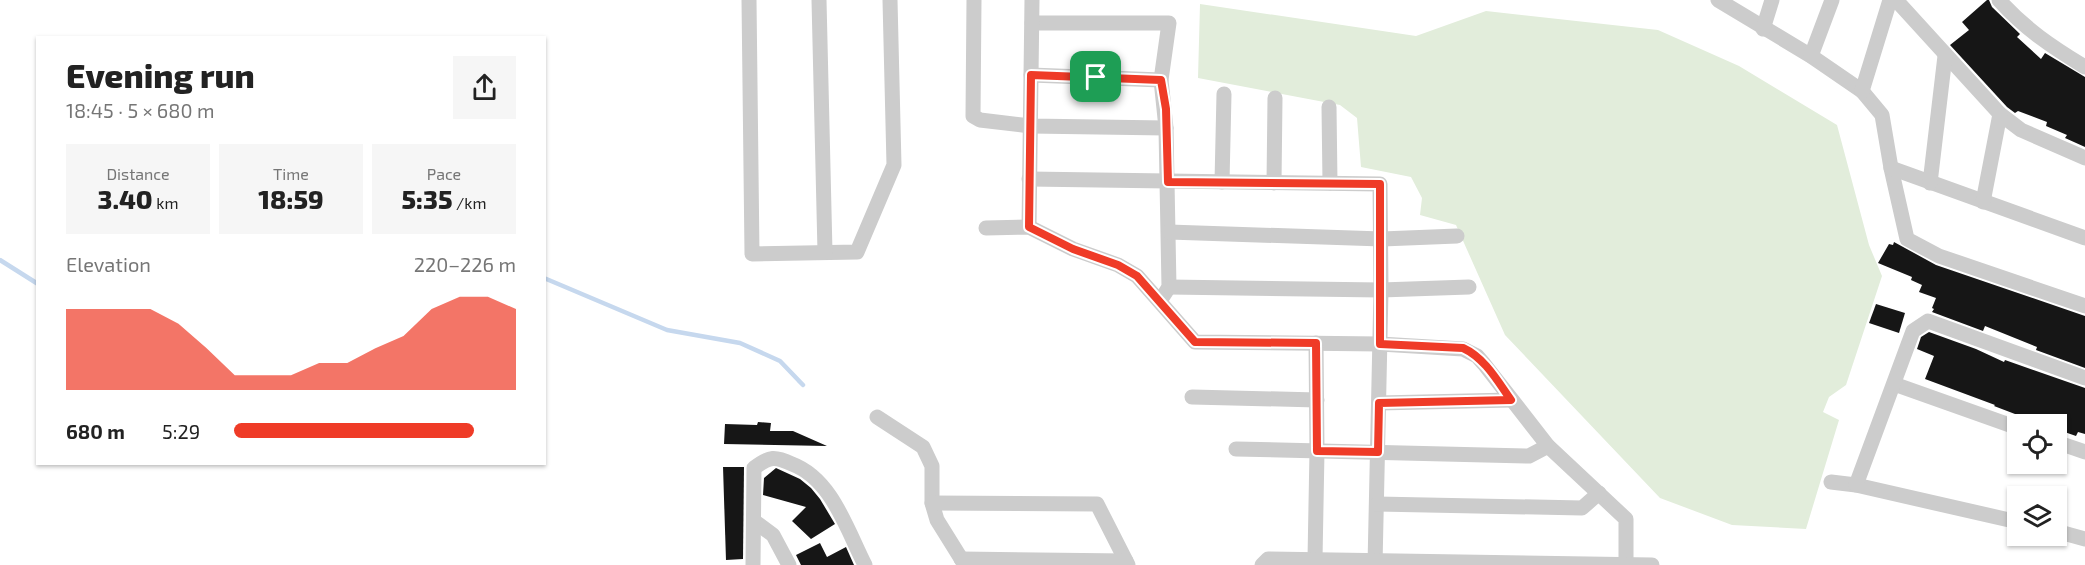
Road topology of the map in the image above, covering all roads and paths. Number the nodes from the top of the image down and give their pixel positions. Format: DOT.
graph roads {
  1 [pos="749,0"];
  2 [pos="819,0"];
  3 [pos="890,0"];
  4 [pos="974,0"];
  5 [pos="1032,0"];
  6 [pos="1718,0"];
  7 [pos="1772,0"];
  8 [pos="1832,0"];
  9 [pos="1890,0"];
  10 [pos="1896,0"];
  11 [pos="1999,0"];
  12 [pos="1032,22"];
  13 [pos="1763,29"];
  14 [pos="1811,56"];
  15 [pos="1945,56"];
  16 [pos="2085,67"];
  17 [pos="1031,75"];
  18 [pos="1161,80"];
  19 [pos="1862,91"];
  20 [pos="1224,94"];
  21 [pos="1275,98"];
  22 [pos="1329,107"];
  23 [pos="2000,114"];
  24 [pos="1030,126"];
  25 [pos="1166,128"];
  26 [pos="2085,158"];
  27 [pos="1891,168"];
  28 [pos="1029,179"];
  29 [pos="1168,182"];
  30 [pos="1222,182"];
  31 [pos="1274,183"];
  32 [pos="1330,183"];
  33 [pos="1930,183"];
  34 [pos="1983,202"];
  35 [pos="1029,227"];
  36 [pos="986,228"];
  37 [pos="1169,232"];
  38 [pos="1457,236"];
  39 [pos="2085,238"];
  40 [pos="1382,239"];
  41 [pos="825,252"];
  42 [pos="1169,287"];
  43 [pos="1469,287"];
  44 [pos="1381,290"];
  45 [pos="1160,301"];
  46 [pos="2085,306"];
  47 [pos="1316,343"];
  48 [pos="1380,344"];
  49 [pos="2085,378"];
  50 [pos="1894,384"];
  51 [pos="1192,397"];
  52 [pos="1317,400"];
  53 [pos="1511,400"];
  54 [pos="1379,403"];
  55 [pos="877,417"];
  56 [pos="2007,424"];
  57 [pos="1548,446"];
  58 [pos="2067,446"];
  59 [pos="1236,449"];
  60 [pos="1317,451"];
  61 [pos="1378,452"];
  62 [pos="2085,452"];
  63 [pos="1831,482"];
  64 [pos="1856,485"];
  65 [pos="1599,493"];
  66 [pos="932,503"];
  67 [pos="1377,504"];
  68 [pos="2007,519"];
  69 [pos="754,521"];
  70 [pos="2067,534"];
  71 [pos="2085,539"];
  72 [pos="1315,559"];
  73 [pos="963,562"];
  74 [pos="1375,562"];
  75 [pos="1127,563"];
  76 [pos="753,565"];
  77 [pos="789,565"];
  78 [pos="865,565"];
  79 [pos="1262,565"];
  80 [pos="1626,565"];
  81 [pos="1652,565"];
  1 -- 41 [label="street"];
  2 -- 41 [label="street"];
  3 -- 41 [label="street"];
  4 -- 24 [label="street"];
  5 -- 12 [label="street"];
  6 -- 13 [label="street"];
  7 -- 13 [label="street"];
  8 -- 14 [label="street"];
  9 -- 19 [label="street"];
  10 -- 15 [label="street"];
  11 -- 16 [label="street"];
  12 -- 17 [label="street"];
  12 -- 18 [label="street"];
  13 -- 14 [label="street"];
  14 -- 19 [label="street"];
  15 -- 23 [label="street"];
  15 -- 33 [label="street"];
  17 -- 18 [label="street"];
  17 -- 24 [label="street"];
  18 -- 25 [label="street"];
  19 -- 27 [label="street"];
  20 -- 30 [label="street"];
  21 -- 31 [label="street"];
  22 -- 32 [label="street"];
  23 -- 26 [label="street"];
  23 -- 34 [label="street"];
  24 -- 25 [label="street"];
  24 -- 28 [label="street"];
  25 -- 29 [label="street"];
  27 -- 33 [label="street"];
  27 -- 46 [label="street"];
  28 -- 29 [label="street"];
  28 -- 35 [label="street"];
  29 -- 30 [label="street"];
  29 -- 37 [label="street"];
  30 -- 31 [label="street"];
  31 -- 32 [label="street"];
  32 -- 40 [label="street"];
  33 -- 34 [label="street"];
  34 -- 39 [label="street"];
  35 -- 36 [label="street"];
  35 -- 45 [label="street"];
  37 -- 40 [label="street"];
  37 -- 42 [label="street"];
  38 -- 40 [label="street"];
  40 -- 44 [label="street"];
  42 -- 44 [label="street"];
  42 -- 45 [label="street"];
  43 -- 44 [label="street"];
  44 -- 48 [label="street"];
  45 -- 47 [label="street"];
  47 -- 48 [label="street"];
  47 -- 52 [label="street"];
  48 -- 53 [label="street"];
  48 -- 54 [label="street"];
  49 -- 50 [label="street"];
  50 -- 56 [label="street"];
  50 -- 64 [label="street"];
  51 -- 52 [label="street"];
  52 -- 60 [label="street"];
  53 -- 54 [label="street"];
  53 -- 57 [label="street"];
  54 -- 61 [label="street"];
  55 -- 66 [label="street"];
  57 -- 61 [label="street"];
  57 -- 65 [label="street"];
  58 -- 62 [label="street"];
  59 -- 60 [label="street"];
  60 -- 61 [label="street"];
  60 -- 72 [label="street"];
  61 -- 67 [label="street"];
  63 -- 64 [label="street"];
  64 -- 68 [label="street"];
  65 -- 67 [label="street"];
  65 -- 80 [label="street"];
  66 -- 73 [label="street"];
  66 -- 75 [label="street"];
  67 -- 74 [label="street"];
  69 -- 76 [label="street"];
  69 -- 77 [label="street"];
  69 -- 78 [label="street"];
  70 -- 71 [label="street"];
  72 -- 74 [label="street"];
  72 -- 79 [label="street"];
  73 -- 75 [label="street"];
  74 -- 80 [label="street"];
  80 -- 81 [label="street"];
}
